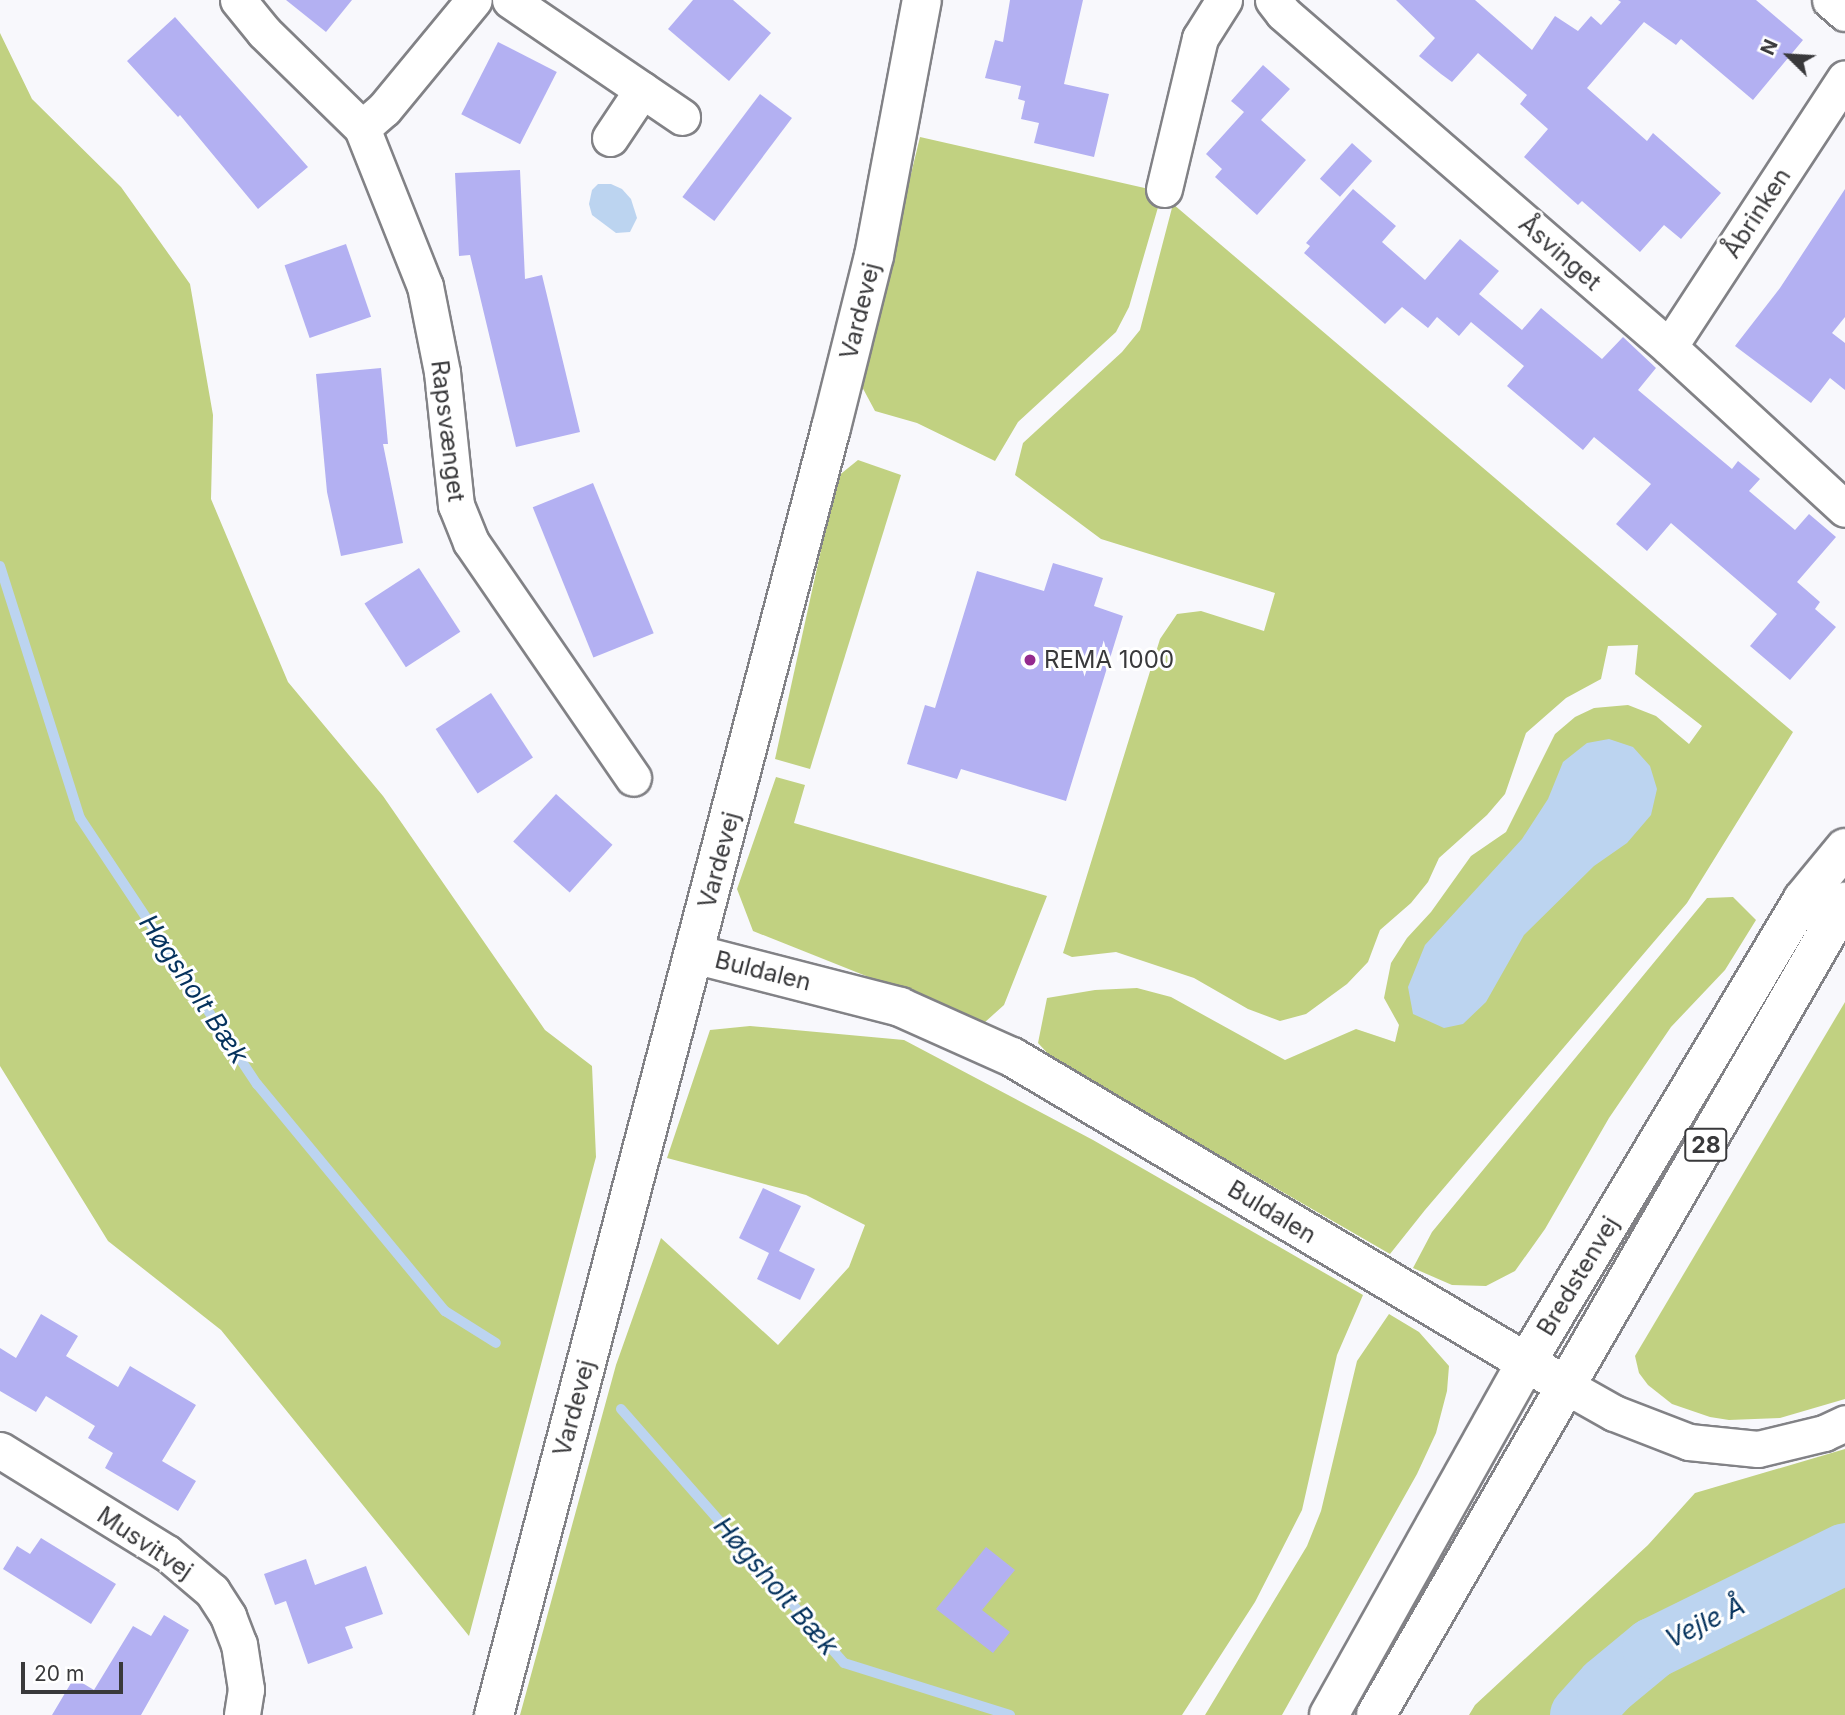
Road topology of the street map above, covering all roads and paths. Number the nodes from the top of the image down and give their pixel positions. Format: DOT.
graph roads {
  1 [pos="238,0"];
  2 [pos="474,0"];
  3 [pos="510,0"];
  4 [pos="922,0"];
  5 [pos="1224,0"];
  6 [pos="1273,0"];
  7 [pos="1830,0"];
  8 [pos="1845,13"];
  9 [pos="1845,78"];
  10 [pos="642,90"];
  11 [pos="682,117"];
  12 [pos="362,128"];
  13 [pos="610,138"];
  14 [pos="1164,190"];
  15 [pos="1669,347"];
  16 [pos="1845,509"];
  17 [pos="633,778"];
  18 [pos="1845,848"];
  19 [pos="1845,902"];
  20 [pos="694,954"];
  21 [pos="1526,1363"];
  22 [pos="1566,1386"];
  23 [pos="1845,1423"];
  24 [pos="0,1450"];
  25 [pos="242,1715"];
  26 [pos="494,1715"];
  27 [pos="1329,1715"];
  28 [pos="1376,1715"];
  1 -- 12 [label="street, Rapsvænget"];
  2 -- 12 [label="street"];
  3 -- 10 [label="street"];
  4 -- 20 [label="main road, Vardevej"];
  5 -- 14 [label="street"];
  6 -- 15 [label="street, Åsvinget"];
  7 -- 8 [label="street"];
  9 -- 15 [label="street, Åbrinken"];
  10 -- 11 [label="street"];
  10 -- 13 [label="street"];
  12 -- 17 [label="street, Rapsvænget"];
  15 -- 16 [label="street, Åsvinget"];
  18 -- 21 [label="main road, Bredstenvej / 28"];
  19 -- 22 [label="main road, Bredstenvej / 28"];
  20 -- 21 [label="main road, Buldalen"];
  20 -- 26 [label="main road, Vardevej"];
  21 -- 22 [label="main road, Buldalen"];
  21 -- 27 [label="main road, Bredstenvej / 28"];
  22 -- 23 [label="street, Buldalen"];
  22 -- 28 [label="main road, Bredstenvej / 28"];
  24 -- 25 [label="street, Musvitvej"];
}
